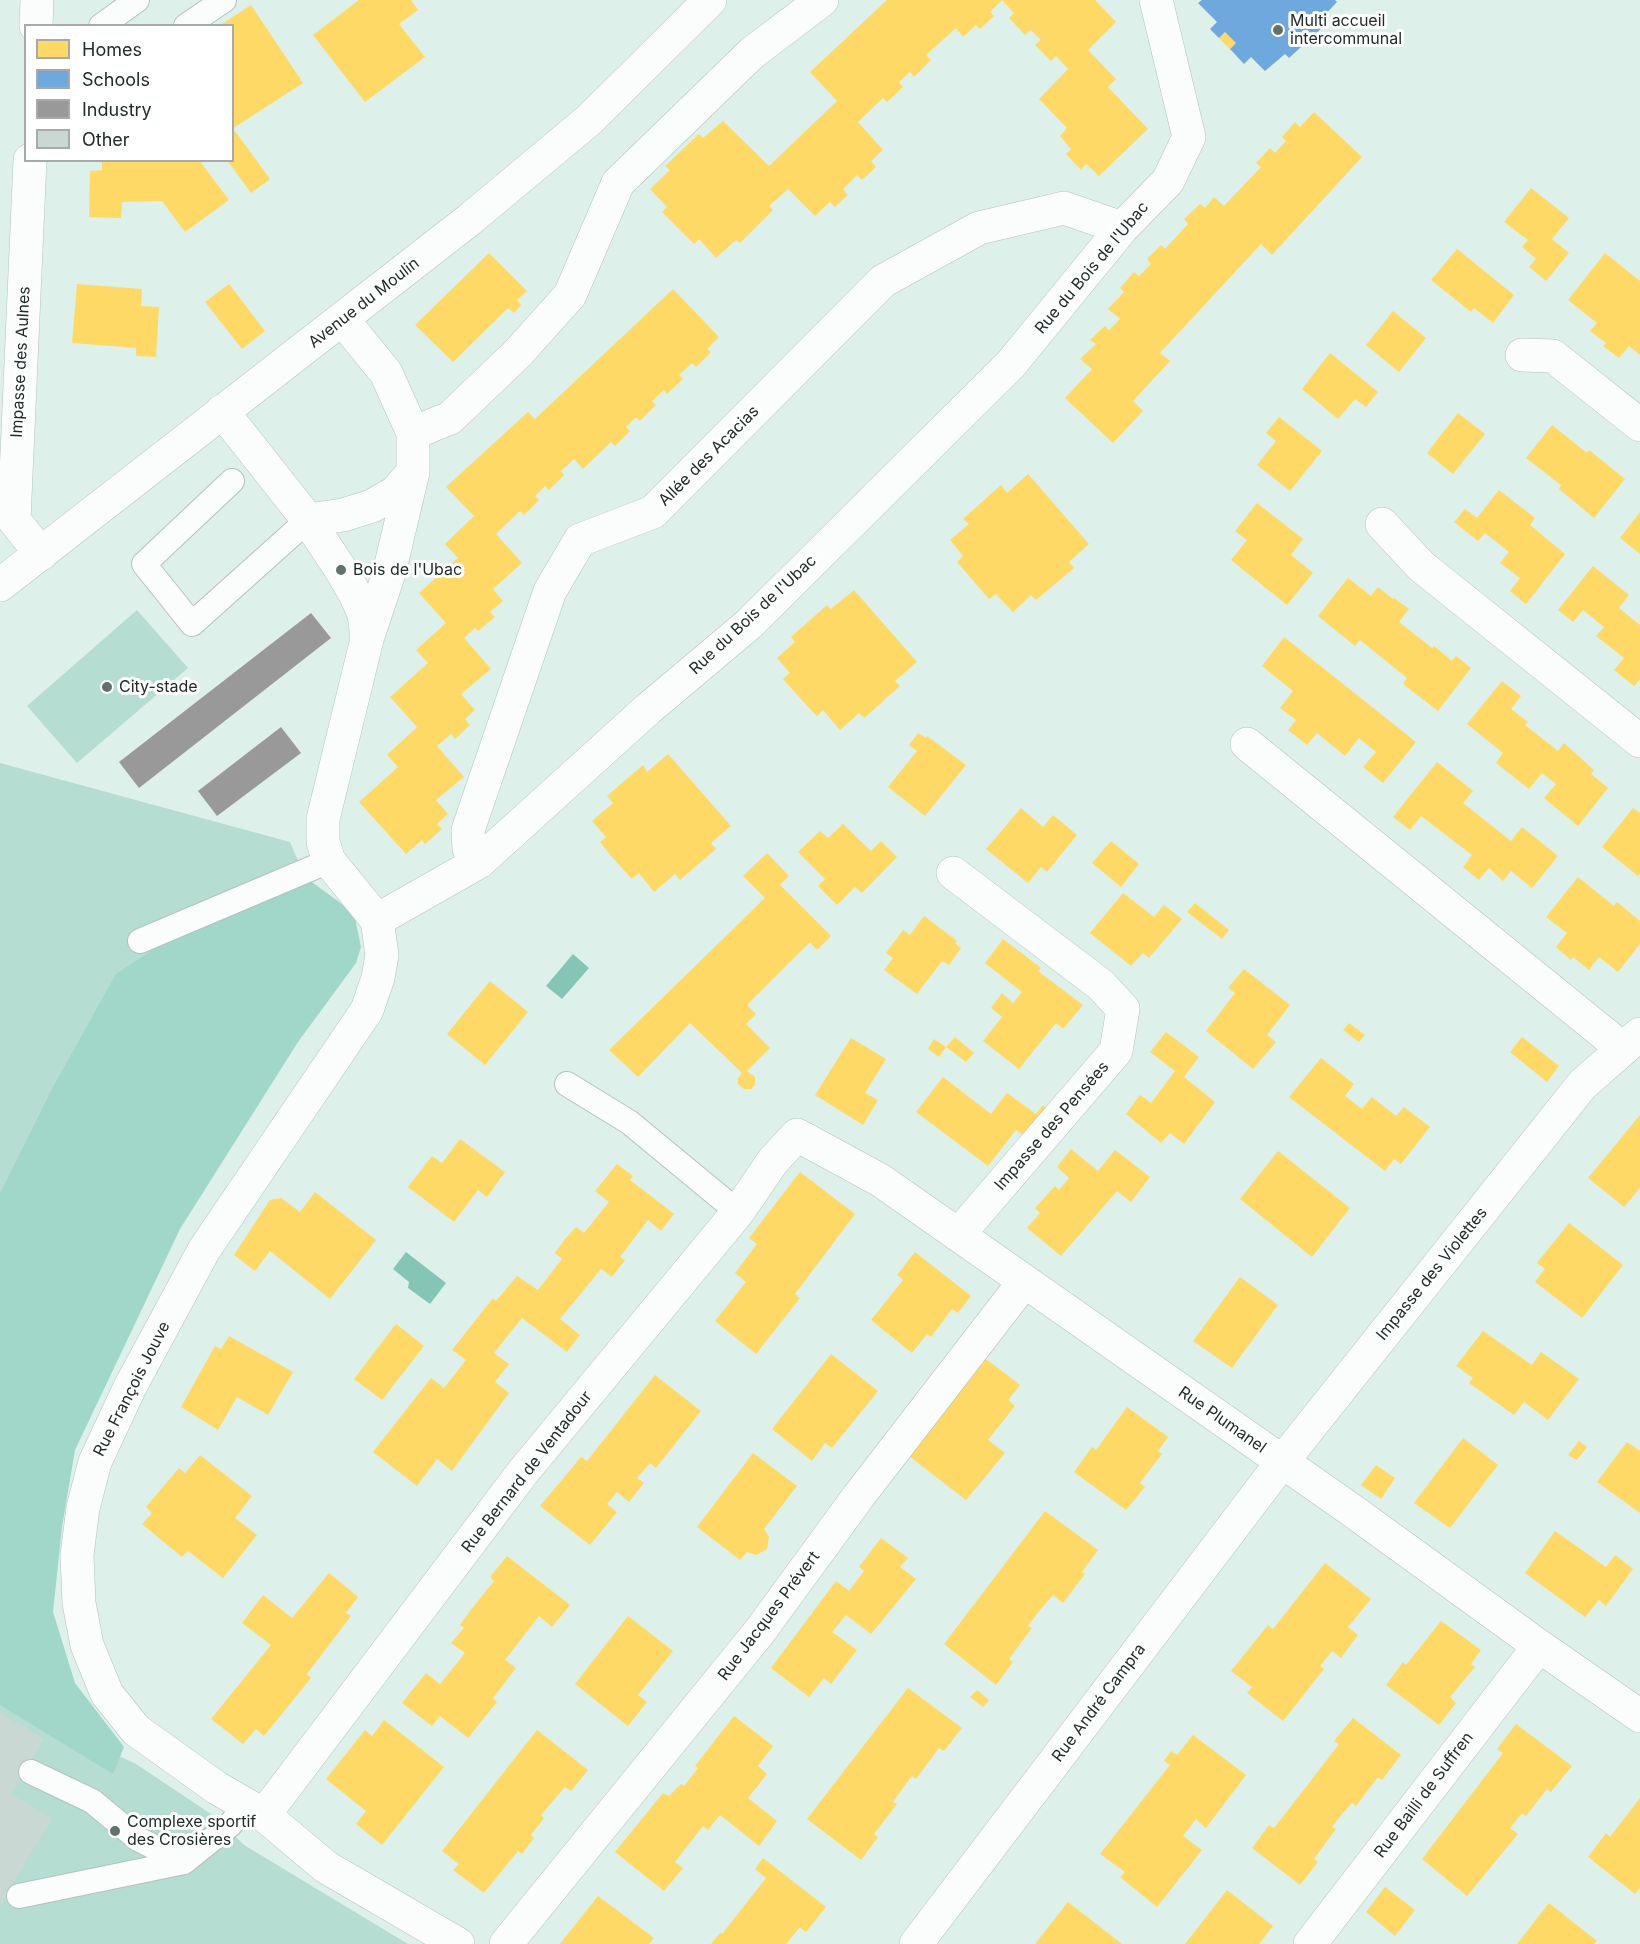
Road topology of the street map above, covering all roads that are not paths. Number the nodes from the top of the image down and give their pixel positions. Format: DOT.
graph roads {
  1 [pos="37,0"];
  2 [pos="137,0"];
  3 [pos="224,0"];
  4 [pos="710,0"];
  5 [pos="822,0"];
  6 [pos="1156,0"];
  7 [pos="36,24"];
  8 [pos="104,24"];
  9 [pos="189,24"];
  10 [pos="30,162"];
  11 [pos="1122,228"];
  12 [pos="343,320"];
  13 [pos="1522,355"];
  14 [pos="222,411"];
  15 [pos="1640,425"];
  16 [pos="413,434"];
  17 [pos="413,472"];
  18 [pos="232,481"];
  19 [pos="308,520"];
  20 [pos="1383,524"];
  21 [pos="41,554"];
  22 [pos="0,585"];
  23 [pos="367,639"];
  24 [pos="1640,741"];
  25 [pos="1247,744"];
  26 [pos="329,861"];
  27 [pos="479,862"];
  28 [pos="953,873"];
  29 [pos="376,920"];
  30 [pos="140,941"];
  31 [pos="1631,1041"];
  32 [pos="567,1084"];
  33 [pos="797,1135"];
  34 [pos="738,1212"];
  35 [pos="958,1235"];
  36 [pos="1024,1282"];
  37 [pos="1282,1462"];
  38 [pos="1539,1646"];
  39 [pos="1635,1702"];
  40 [pos="31,1772"];
  41 [pos="255,1810"];
  42 [pos="184,1862"];
  43 [pos="19,1896"];
  44 [pos="458,1944"];
  45 [pos="506,1944"];
  46 [pos="916,1944"];
  47 [pos="1310,1944"];
  1 -- 7 [label="street"];
  2 -- 8 [label="lane"];
  3 -- 9 [label="lane"];
  4 -- 12 [label="street, Avenue du Moulin"];
  5 -- 16 [label="street"];
  6 -- 11 [label="street, Rue du Bois de l'Ubac"];
  10 -- 21 [label="street, Impasse des Aulnes"];
  11 -- 27 [label="street, Rue du Bois de l'Ubac"];
  11 -- 27 [label="street, Allée des Acacias"];
  12 -- 14 [label="street, Avenue du Moulin"];
  12 -- 16 [label="street"];
  13 -- 15 [label="street"];
  14 -- 19 [label="street"];
  14 -- 21 [label="street, Avenue du Moulin"];
  16 -- 17 [label="street"];
  17 -- 19 [label="street"];
  17 -- 23 [label="street"];
  18 -- 19 [label="lane"];
  19 -- 23 [label="street"];
  20 -- 24 [label="street"];
  21 -- 22 [label="street, Avenue du Moulin"];
  23 -- 26 [label="street"];
  25 -- 31 [label="street"];
  26 -- 29 [label="street"];
  26 -- 30 [label="lane"];
  27 -- 29 [label="street, Rue du Bois de l'Ubac"];
  28 -- 35 [label="street, Impasse des Pensées"];
  29 -- 41 [label="street, Rue François Jouve"];
  31 -- 37 [label="street, Impasse des Violettes"];
  32 -- 34 [label="lane"];
  33 -- 34 [label="street, Rue Bernard de Ventadour"];
  33 -- 35 [label="street, Rue Plumanel"];
  34 -- 41 [label="street, Rue Bernard de Ventadour"];
  35 -- 36 [label="street, Rue Plumanel"];
  36 -- 37 [label="street, Rue Plumanel"];
  36 -- 45 [label="street, Rue Jacques Prévert"];
  37 -- 38 [label="street, Rue Plumanel"];
  37 -- 46 [label="street, Rue André Campra"];
  38 -- 39 [label="street, Rue Plumanel"];
  38 -- 47 [label="street, Rue Bailli de Suffren"];
  40 -- 42 [label="lane"];
  41 -- 42 [label="lane"];
  41 -- 44 [label="street, Rue François Jouve"];
  42 -- 43 [label="lane"];
}
